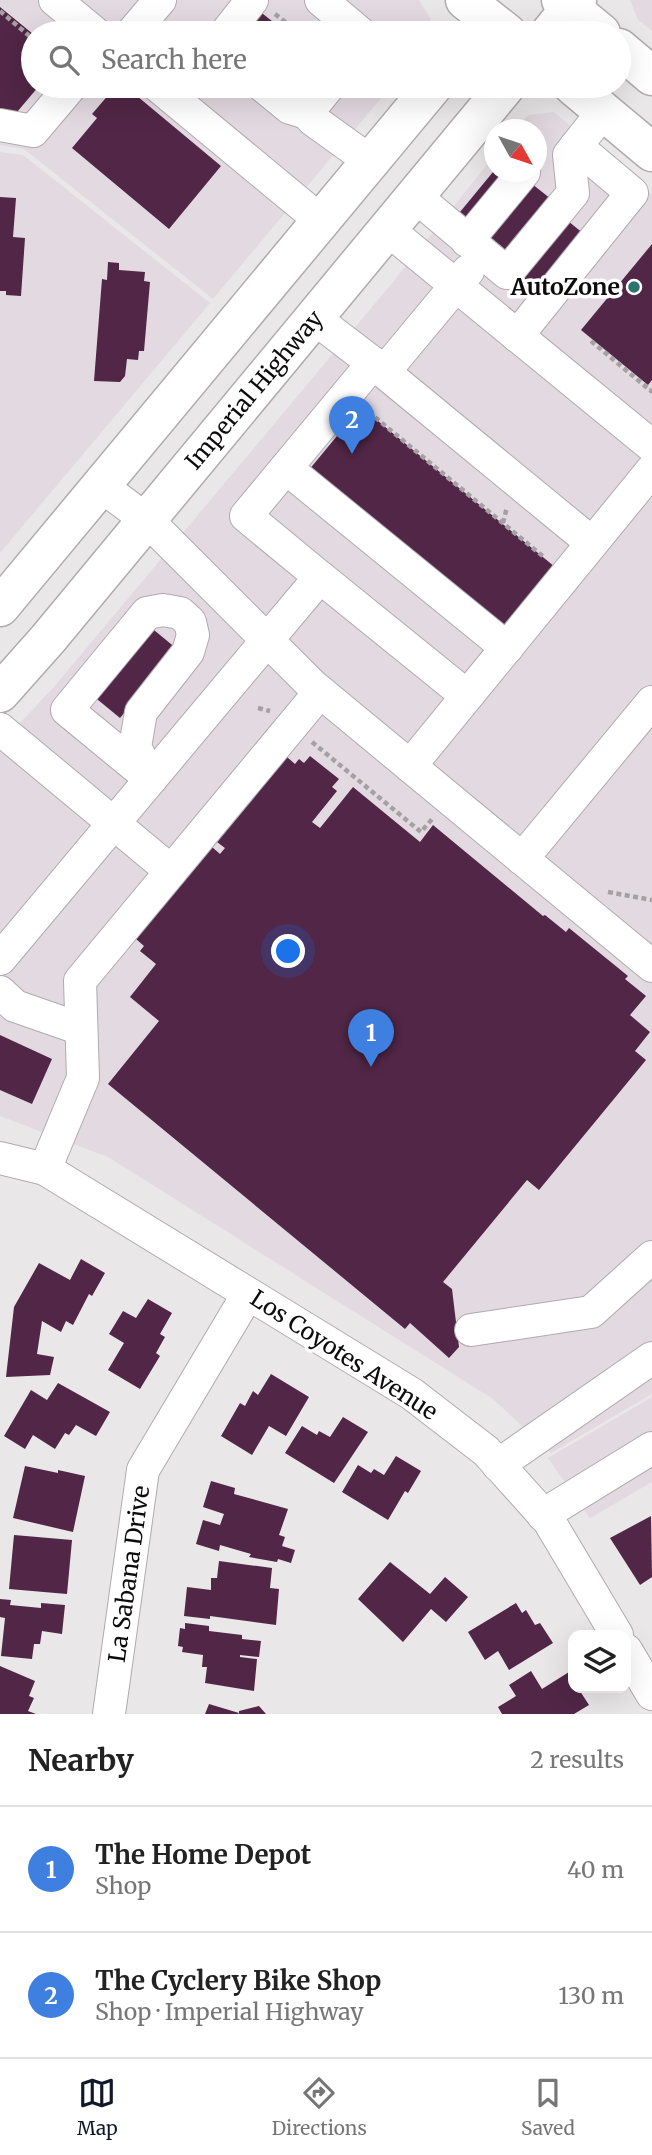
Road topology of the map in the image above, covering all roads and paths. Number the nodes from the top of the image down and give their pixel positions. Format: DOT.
graph roads {
  1 [pos="55,0"];
  2 [pos="160,0"];
  3 [pos="321,0"];
  4 [pos="263,6"];
  5 [pos="565,10"];
  6 [pos="0,11"];
  7 [pos="80,21"];
  8 [pos="142,21"];
  9 [pos="242,21"];
  10 [pos="283,21"];
  11 [pos="346,21"];
  12 [pos="582,21"];
  13 [pos="21,29"];
  14 [pos="631,58"];
  15 [pos="652,76"];
  16 [pos="61,98"];
  17 [pos="172,98"];
  18 [pos="278,98"];
  19 [pos="320,98"];
  20 [pos="423,98"];
  21 [pos="500,98"];
  22 [pos="587,98"];
  23 [pos="603,112"];
  24 [pos="307,113"];
  25 [pos="490,119"];
  26 [pos="0,125"];
  27 [pos="484,128"];
  28 [pos="572,151"];
  29 [pos="652,152"];
  30 [pos="547,157"];
  31 [pos="370,161"];
  32 [pos="517,182"];
  33 [pos="415,196"];
  34 [pos="321,221"];
  35 [pos="387,229"];
  36 [pos="475,247"];
  37 [pos="456,286"];
  38 [pos="314,318"];
  39 [pos="517,336"];
  40 [pos="591,341"];
  41 [pos="379,368"];
  42 [pos="652,389"];
  43 [pos="374,405"];
  44 [pos="652,446"];
  45 [pos="286,468"];
  46 [pos="652,470"];
  47 [pos="101,486"];
  48 [pos="147,520"];
  49 [pos="592,543"];
  50 [pos="566,575"];
  51 [pos="320,577"];
  52 [pos="0,607"];
  53 [pos="268,641"];
  54 [pos="507,648"];
  55 [pos="320,692"];
  56 [pos="0,693"];
  57 [pos="467,696"];
  58 [pos="652,702"];
  59 [pos="0,729"];
  60 [pos="410,766"];
  61 [pos="151,779"];
  62 [pos="114,824"];
  63 [pos="522,859"];
  64 [pos="171,871"];
  65 [pos="608,892"];
  66 [pos="652,900"];
  67 [pos="0,959"];
  68 [pos="652,966"];
  69 [pos="0,992"];
  70 [pos="81,1029"];
  71 [pos="0,1158"];
  72 [pos="45,1169"];
  73 [pos="652,1257"];
  74 [pos="248,1294"];
  75 [pos="471,1330"];
  76 [pos="652,1358"];
  77 [pos="652,1448"];
  78 [pos="498,1465"];
  79 [pos="543,1515"];
  80 [pos="614,1630"];
  81 [pos="631,1658"];
  82 [pos="651,1688"];
  83 [pos="109,1714"];
  1 -- 7 [label="street"];
  2 -- 8 [label="street"];
  3 -- 11 [label="street"];
  4 -- 9 [label="street"];
  4 -- 10 [label="path"];
  5 -- 12 [label="main road"];
  6 -- 13 [label="path"];
  14 -- 15 [label="main road"];
  16 -- 26 [label="street"];
  17 -- 34 [label="street"];
  18 -- 24 [label="street"];
  19 -- 24 [label="street"];
  20 -- 31 [label="main road"];
  21 -- 25 [label="main road, Imperial Highway"];
  22 -- 23 [label="main road"];
  23 -- 28 [label="street"];
  23 -- 29 [label="main road"];
  24 -- 31 [label="street"];
  27 -- 33 [label="main road, Imperial Highway"];
  28 -- 30 [label="street"];
  28 -- 36 [label="street"];
  28 -- 39 [label="street"];
  31 -- 34 [label="main road"];
  32 -- 36 [label="street"];
  33 -- 35 [label="main road, Imperial Highway"];
  33 -- 36 [label="street"];
  34 -- 47 [label="main road"];
  35 -- 37 [label="street"];
  35 -- 38 [label="main road, Imperial Highway"];
  36 -- 37 [label="street"];
  37 -- 39 [label="street"];
  37 -- 41 [label="street"];
  38 -- 41 [label="street"];
  38 -- 48 [label="main road, Imperial Highway"];
  39 -- 44 [label="street"];
  40 -- 42 [label="path"];
  41 -- 45 [label="street"];
  41 -- 49 [label="street"];
  43 -- 50 [label="path"];
  45 -- 51 [label="street"];
  45 -- 54 [label="street"];
  46 -- 49 [label="street"];
  47 -- 48 [label="street"];
  47 -- 52 [label="main road"];
  48 -- 53 [label="street"];
  48 -- 56 [label="main road, Imperial Highway"];
  49 -- 50 [label="street"];
  50 -- 54 [label="street"];
  51 -- 53 [label="street"];
  51 -- 57 [label="street"];
  53 -- 55 [label="street"];
  53 -- 61 [label="street"];
  54 -- 57 [label="street"];
  55 -- 60 [label="street"];
  55 -- 64 [label="street"];
  57 -- 60 [label="street"];
  58 -- 63 [label="street"];
  59 -- 62 [label="street"];
  60 -- 63 [label="street"];
  61 -- 61 [label="street"];
  61 -- 62 [label="street"];
  62 -- 64 [label="street"];
  62 -- 67 [label="street"];
  63 -- 68 [label="street"];
  64 -- 70 [label="street"];
  65 -- 66 [label="path"];
  69 -- 70 [label="street"];
  70 -- 72 [label="street"];
  71 -- 72 [label="street, Los Coyotes Avenue"];
  72 -- 74 [label="street, Los Coyotes Avenue"];
  73 -- 75 [label="street"];
  74 -- 78 [label="street, Los Coyotes Avenue"];
  74 -- 83 [label="street, La Sabana Drive"];
  76 -- 78 [label="street"];
  77 -- 79 [label="street"];
  78 -- 79 [label="street, Los Coyotes Avenue"];
  79 -- 80 [label="street, Los Coyotes Avenue"];
  81 -- 82 [label="street"];
}
